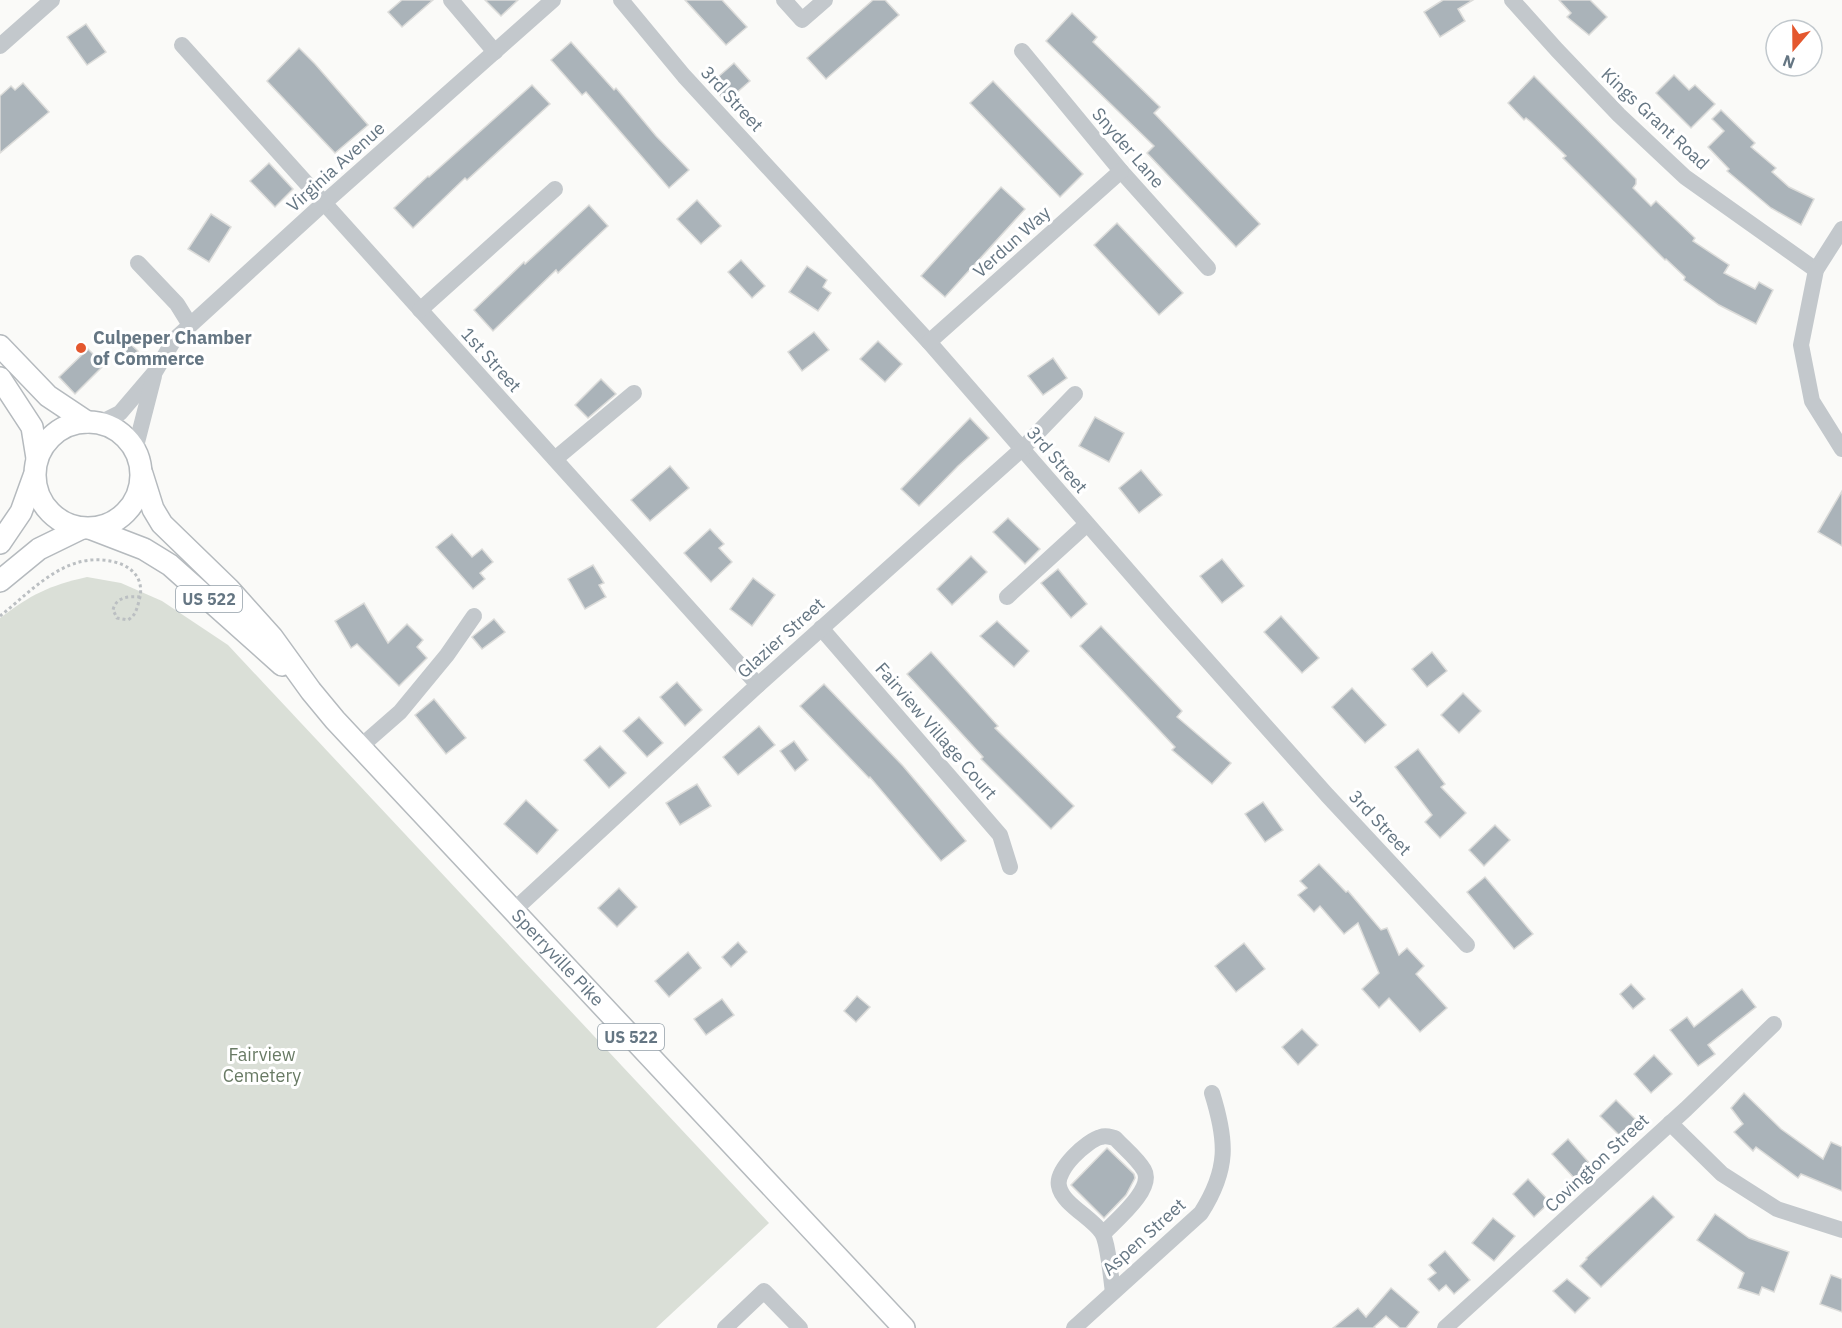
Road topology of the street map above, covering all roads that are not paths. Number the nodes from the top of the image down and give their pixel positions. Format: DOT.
graph roads {
  1 [pos="52,0"];
  2 [pos="451,0"];
  3 [pos="553,0"];
  4 [pos="621,0"];
  5 [pos="784,0"];
  6 [pos="825,0"];
  7 [pos="1512,0"];
  8 [pos="182,45"];
  9 [pos="0,46"];
  10 [pos="1022,51"];
  11 [pos="495,52"];
  12 [pos="1120,171"];
  13 [pos="555,189"];
  14 [pos="324,203"];
  15 [pos="1842,229"];
  16 [pos="138,263"];
  17 [pos="1208,268"];
  18 [pos="1816,270"];
  19 [pos="420,310"];
  20 [pos="190,325"];
  21 [pos="929,342"];
  22 [pos="0,346"];
  23 [pos="155,372"];
  24 [pos="0,378"];
  25 [pos="634,393"];
  26 [pos="1075,394"];
  27 [pos="93,423"];
  28 [pos="1022,449"];
  29 [pos="1842,449"];
  30 [pos="135,450"];
  31 [pos="555,459"];
  32 [pos="36,466"];
  33 [pos="142,474"];
  34 [pos="1087,525"];
  35 [pos="87,528"];
  36 [pos="0,543"];
  37 [pos="0,581"];
  38 [pos="1007,597"];
  39 [pos="474,616"];
  40 [pos="821,628"];
  41 [pos="758,685"];
  42 [pos="310,691"];
  43 [pos="360,747"];
  44 [pos="1010,867"];
  45 [pos="513,911"];
  46 [pos="1467,945"];
  47 [pos="1774,1024"];
  48 [pos="1212,1093"];
  49 [pos="1670,1123"];
  50 [pos="1842,1230"];
  51 [pos="1103,1234"];
  52 [pos="1113,1292"];
  53 [pos="724,1328"];
  54 [pos="800,1328"];
  55 [pos="904,1328"];
  56 [pos="1074,1328"];
  57 [pos="1445,1328"];
  1 -- 9 [label="street"];
  2 -- 11 [label="street"];
  3 -- 11 [label="street, Virginia Avenue"];
  4 -- 21 [label="street, 3rd Street"];
  5 -- 6 [label="street"];
  7 -- 18 [label="street, Kings Grant Road"];
  8 -- 14 [label="street, 1st Street"];
  10 -- 12 [label="street, Snyder Lane"];
  11 -- 14 [label="street, Virginia Avenue"];
  12 -- 17 [label="street, Snyder Lane"];
  12 -- 21 [label="street, Verdun Way"];
  13 -- 19 [label="street"];
  14 -- 19 [label="street, 1st Street"];
  14 -- 20 [label="street, Virginia Avenue"];
  15 -- 18 [label="street"];
  16 -- 20 [label="street"];
  18 -- 29 [label="street"];
  19 -- 31 [label="street, 1st Street"];
  20 -- 23 [label="street, Virginia Avenue"];
  21 -- 28 [label="street, 3rd Street"];
  22 -- 27 [label="main road, US 522"];
  23 -- 27 [label="street, Virginia Avenue"];
  23 -- 30 [label="street, Virginia Avenue"];
  24 -- 32 [label="main road, US 522"];
  25 -- 31 [label="street"];
  26 -- 28 [label="street, Glazier Street"];
  27 -- 30 [label="main road, US 522"];
  27 -- 32 [label="main road"];
  28 -- 34 [label="street, 3rd Street"];
  28 -- 40 [label="street, Glazier Street"];
  30 -- 33 [label="main road, US 522"];
  31 -- 41 [label="street, 1st Street"];
  32 -- 35 [label="main road, US 522"];
  32 -- 36 [label="main road"];
  33 -- 35 [label="main road"];
  33 -- 42 [label="main road, Sperryville Pike / US 522"];
  34 -- 38 [label="street"];
  34 -- 46 [label="street, 3rd Street"];
  35 -- 37 [label="main road"];
  35 -- 42 [label="main road, Sperryville Pike / US 522"];
  39 -- 43 [label="street"];
  40 -- 41 [label="street, Glazier Street"];
  40 -- 44 [label="street, Fairview Village Court"];
  41 -- 45 [label="street, Glazier Street"];
  42 -- 43 [label="main road, Sperryville Pike / US 522"];
  43 -- 45 [label="main road, Sperryville Pike / US 522"];
  45 -- 55 [label="main road, Sperryville Pike / US 522"];
  47 -- 49 [label="street, Covington Street"];
  48 -- 52 [label="street, Aspen Street"];
  49 -- 50 [label="street"];
  49 -- 57 [label="street, Covington Street"];
  51 -- 51 [label="street"];
  51 -- 52 [label="street"];
  52 -- 56 [label="street, Aspen Street"];
  53 -- 54 [label="street"];
}
